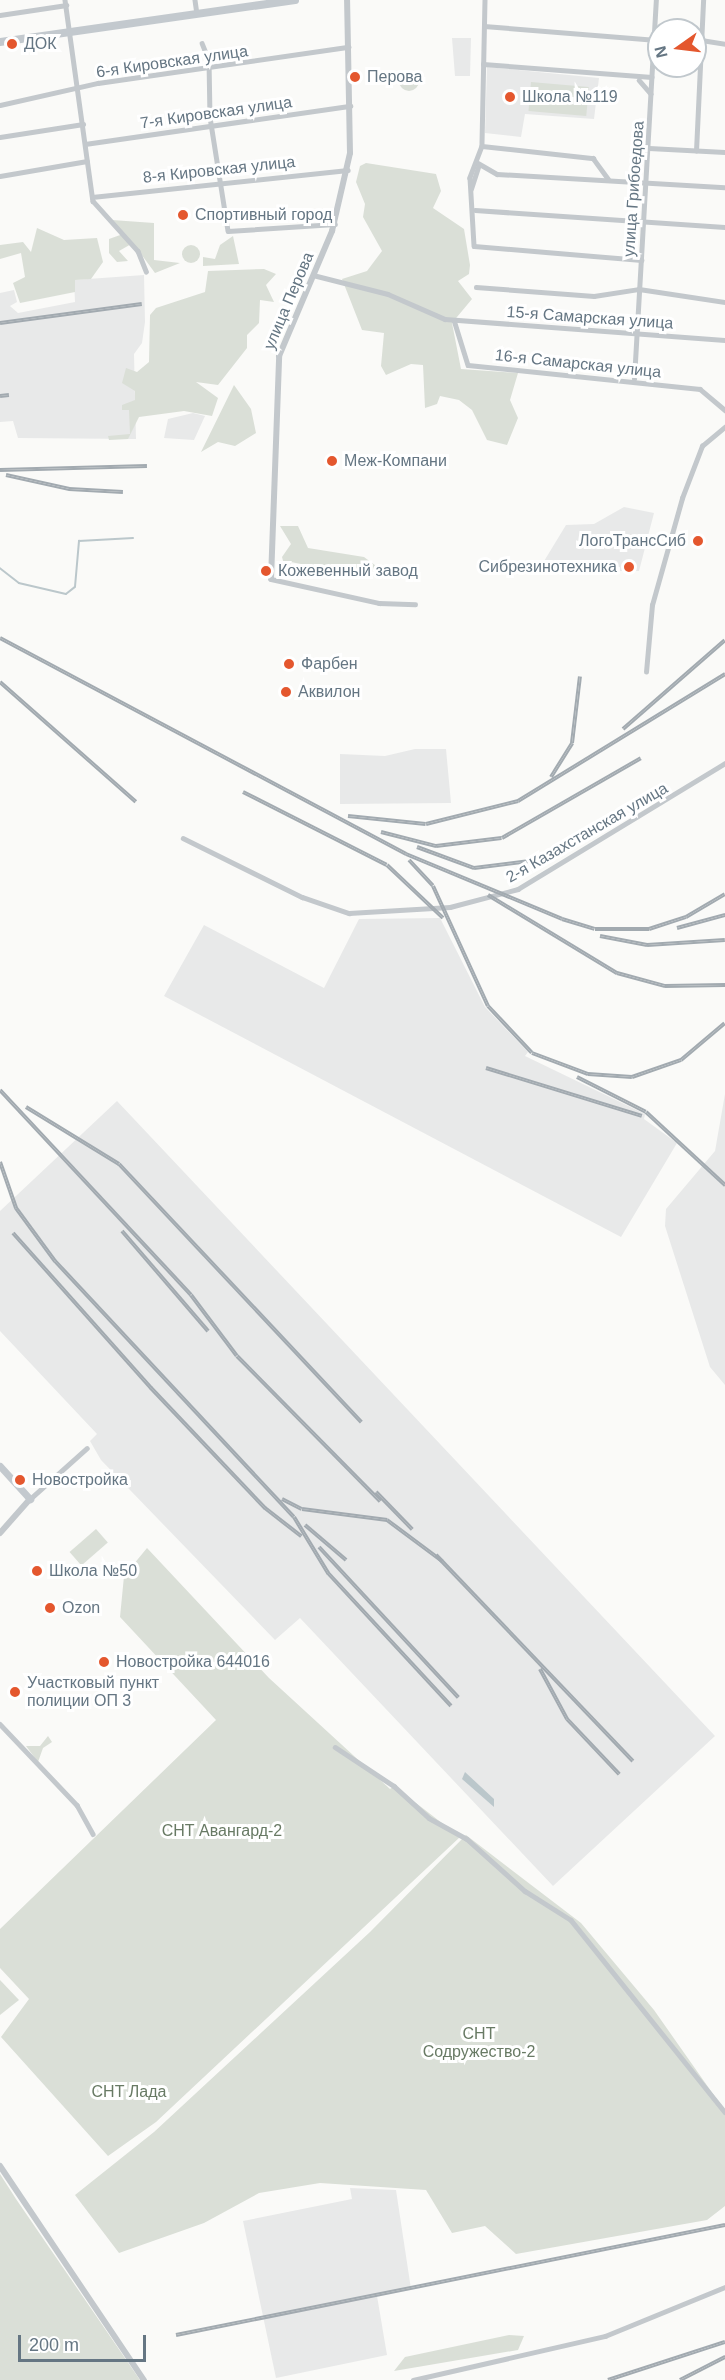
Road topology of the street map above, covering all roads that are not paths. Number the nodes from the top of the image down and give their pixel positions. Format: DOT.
graph roads {
  1 [pos="195,0"];
  2 [pos="295,0"];
  3 [pos="347,0"];
  4 [pos="484,0"];
  5 [pos="654,0"];
  6 [pos="703,0"];
  7 [pos="66,3"];
  8 [pos="197,14"];
  9 [pos="0,15"];
  10 [pos="655,18"];
  11 [pos="701,18"];
  12 [pos="484,26"];
  13 [pos="70,31"];
  14 [pos="647,40"];
  15 [pos="707,41"];
  16 [pos="0,42"];
  17 [pos="202,43"];
  18 [pos="725,44"];
  19 [pos="348,47"];
  20 [pos="483,64"];
  21 [pos="209,65"];
  22 [pos="648,78"];
  23 [pos="652,78"];
  24 [pos="697,78"];
  25 [pos="639,80"];
  26 [pos="79,89"];
  27 [pos="652,95"];
  28 [pos="0,105"];
  29 [pos="350,106"];
  30 [pos="83,124"];
  31 [pos="213,126"];
  32 [pos="0,137"];
  33 [pos="85,144"];
  34 [pos="482,146"];
  35 [pos="649,148"];
  36 [pos="696,151"];
  37 [pos="725,152"];
  38 [pos="87,161"];
  39 [pos="478,164"];
  40 [pos="348,170"];
  41 [pos="0,176"];
  42 [pos="608,179"];
  43 [pos="219,182"];
  44 [pos="647,182"];
  45 [pos="725,187"];
  46 [pos="92,197"];
  47 [pos="475,210"];
  48 [pos="644,222"];
  49 [pos="335,224"];
  50 [pos="725,227"];
  51 [pos="641,260"];
  52 [pos="146,272"];
  53 [pos="313,275"];
  54 [pos="476,287"];
  55 [pos="639,289"];
  56 [pos="725,302"];
  57 [pos="454,320"];
  58 [pos="636,333"];
  59 [pos="725,340"];
  60 [pos="634,379"];
  61 [pos="725,410"];
  62 [pos="725,427"];
  63 [pos="271,579"];
  64 [pos="415,604"];
  65 [pos="646,672"];
  66 [pos="725,763"];
  67 [pos="183,838"];
  68 [pos="87,1448"];
  69 [pos="0,1466"];
  70 [pos="30,1499"];
  71 [pos="0,1533"];
  72 [pos="0,1724"];
  73 [pos="334,1747"];
  74 [pos="93,1834"];
  75 [pos="725,2112"];
  76 [pos="0,2166"];
  77 [pos="725,2287"];
  78 [pos="144,2380"];
  79 [pos="413,2380"];
  1 -- 8 [label="street"];
  2 -- 8 [label="main road"];
  3 -- 19 [label="street, улица Перова"];
  4 -- 12 [label="street"];
  5 -- 10 [label="street, улица Грибоедова"];
  6 -- 11 [label="street"];
  7 -- 9 [label="street"];
  7 -- 13 [label="street"];
  8 -- 13 [label="main road"];
  12 -- 14 [label="street"];
  12 -- 20 [label="street"];
  13 -- 16 [label="main road"];
  13 -- 26 [label="street"];
  15 -- 18 [label="street"];
  17 -- 21 [label="street"];
  19 -- 21 [label="street, 6-я Кировская улица"];
  19 -- 29 [label="street, улица Перова"];
  20 -- 25 [label="street"];
  20 -- 34 [label="street"];
  21 -- 26 [label="street, 6-я Кировская улица"];
  21 -- 31 [label="street"];
  22 -- 25 [label="street"];
  23 -- 27 [label="street, улица Грибоедова"];
  24 -- 36 [label="street"];
  25 -- 27 [label="street"];
  26 -- 28 [label="street, 6-я Кировская улица"];
  26 -- 30 [label="street"];
  27 -- 35 [label="street, улица Грибоедова"];
  29 -- 31 [label="street, 7-я Кировская улица"];
  29 -- 40 [label="street, улица Перова"];
  30 -- 32 [label="street"];
  30 -- 33 [label="street"];
  31 -- 33 [label="street, 7-я Кировская улица"];
  31 -- 43 [label="street"];
  33 -- 38 [label="street"];
  34 -- 39 [label="street"];
  34 -- 42 [label="street"];
  35 -- 36 [label="street"];
  35 -- 44 [label="street, улица Грибоедова"];
  36 -- 37 [label="street"];
  38 -- 41 [label="street"];
  38 -- 46 [label="street"];
  39 -- 42 [label="street"];
  39 -- 47 [label="street"];
  40 -- 43 [label="street, 8-я Кировская улица"];
  40 -- 49 [label="street, улица Перова"];
  42 -- 44 [label="street"];
  43 -- 46 [label="street, 8-я Кировская улица"];
  43 -- 49 [label="street"];
  44 -- 45 [label="street"];
  44 -- 48 [label="street, улица Грибоедова"];
  46 -- 52 [label="street"];
  47 -- 48 [label="street"];
  47 -- 51 [label="street"];
  48 -- 50 [label="street"];
  48 -- 51 [label="street, улица Грибоедова"];
  49 -- 53 [label="street, улица Перова"];
  51 -- 55 [label="street, улица Грибоедова"];
  53 -- 57 [label="street, 15-я Самарская улица"];
  53 -- 63 [label="street, улица Перова"];
  54 -- 55 [label="street"];
  55 -- 56 [label="street"];
  55 -- 58 [label="street, улица Грибоедова"];
  57 -- 58 [label="street, 15-я Самарская улица"];
  57 -- 60 [label="street, 16-я Самарская улица"];
  58 -- 59 [label="street, 15-я Самарская улица"];
  58 -- 60 [label="street, улица Грибоедова"];
  60 -- 61 [label="street, 16-я Самарская улица"];
  62 -- 65 [label="street"];
  63 -- 64 [label="street"];
  66 -- 67 [label="street, 2-я Казахстанская улица"];
  68 -- 70 [label="street"];
  69 -- 70 [label="main road"];
  70 -- 71 [label="street"];
  72 -- 74 [label="street"];
  73 -- 75 [label="street"];
  76 -- 78 [label="street"];
  77 -- 79 [label="street"];
}
